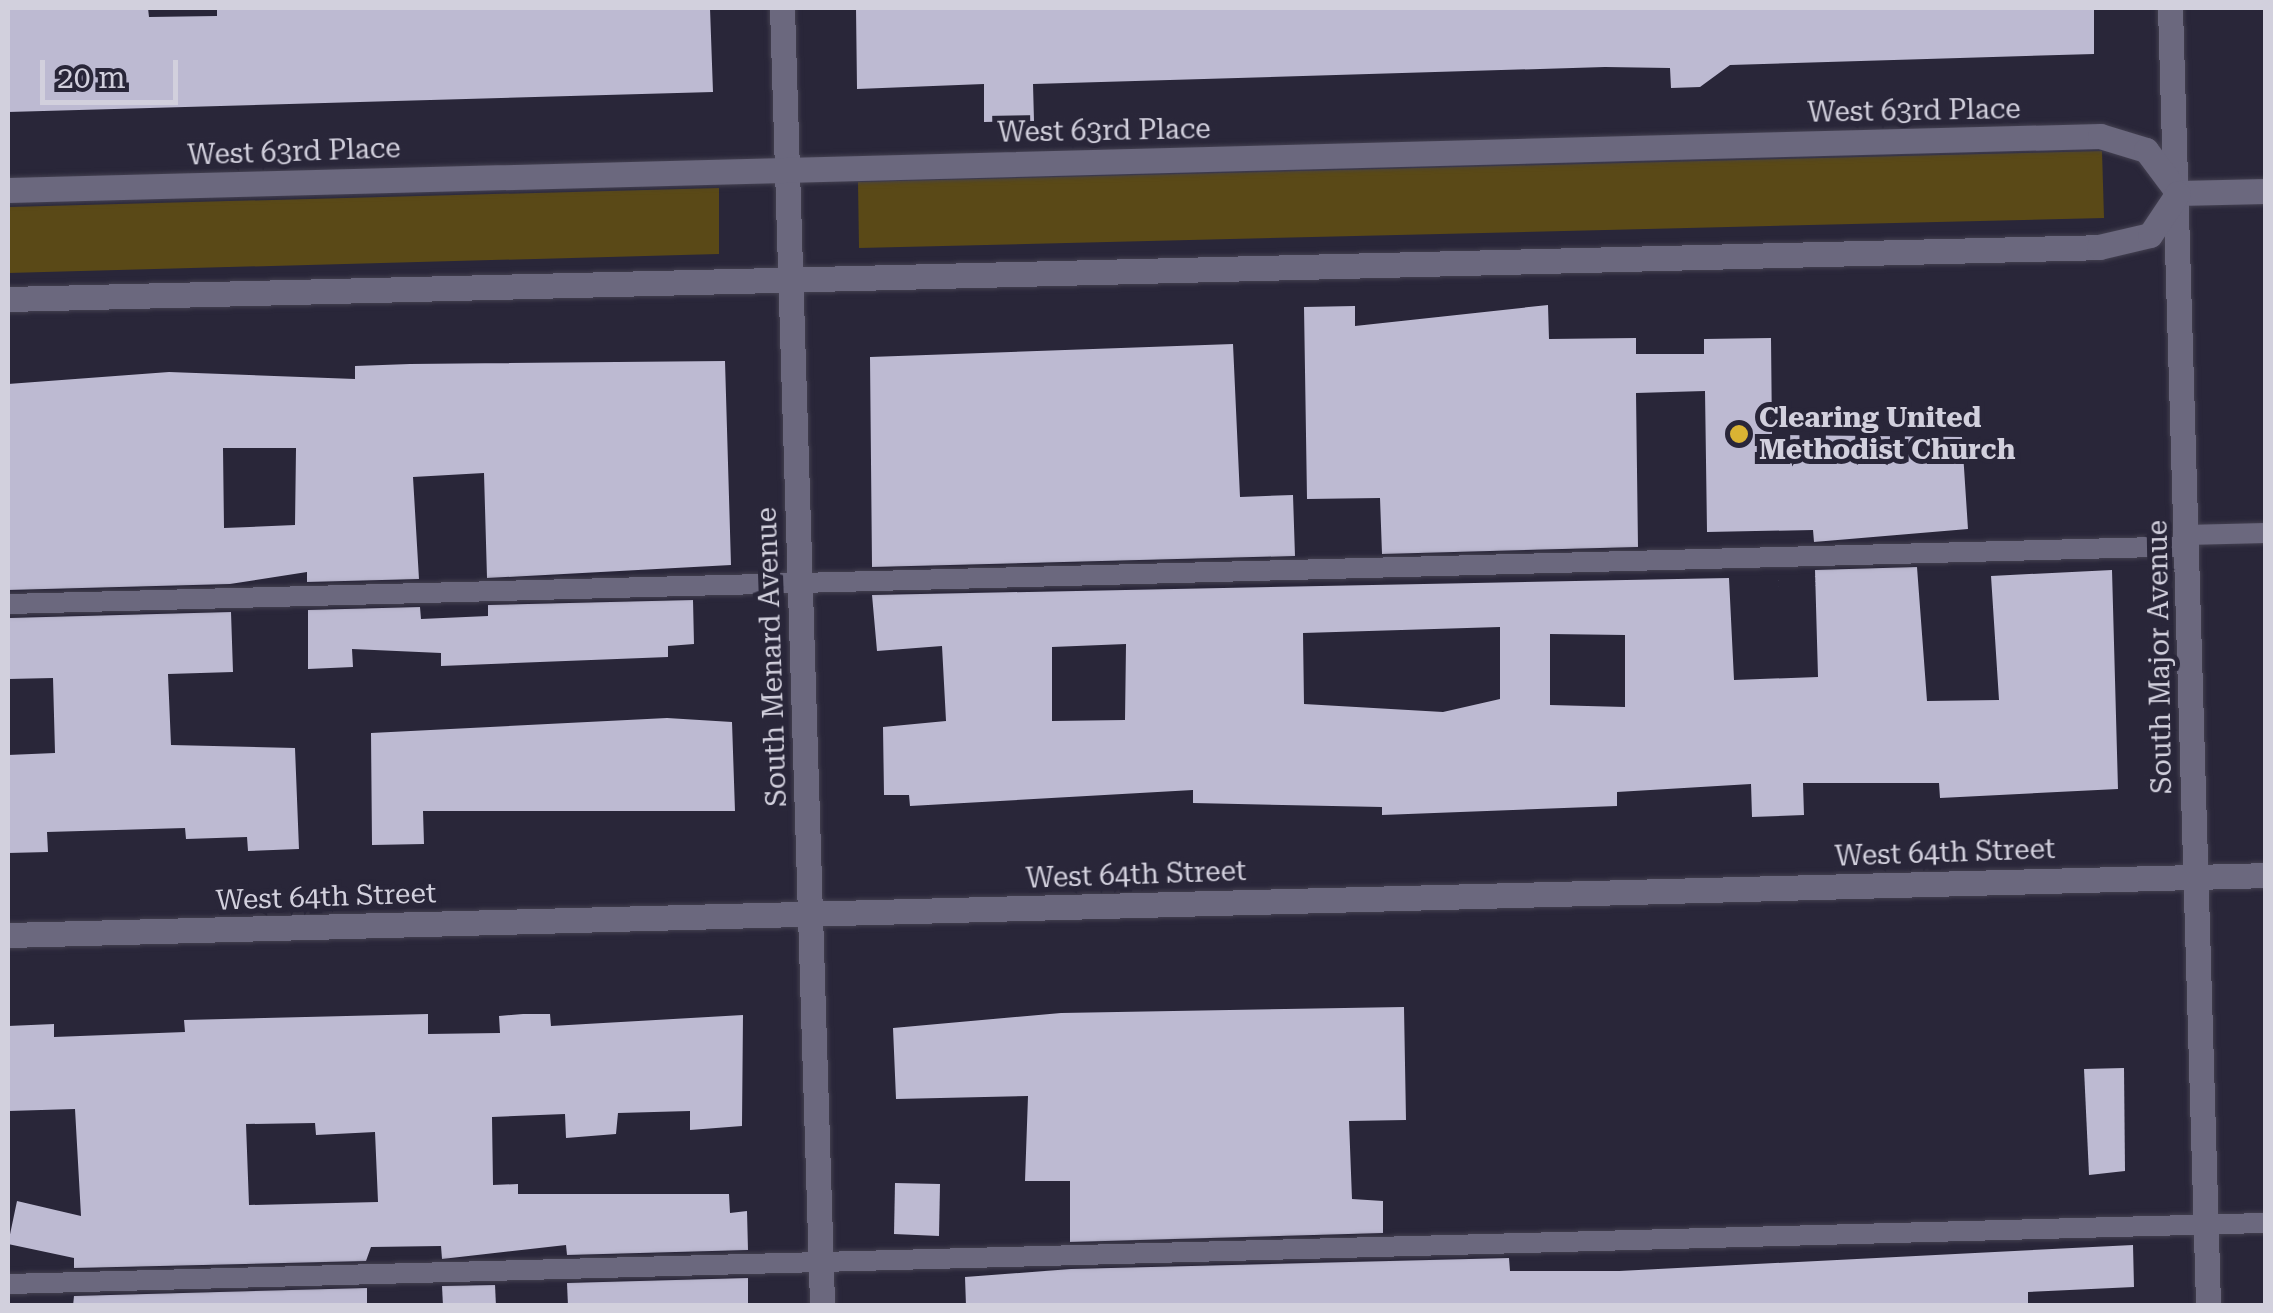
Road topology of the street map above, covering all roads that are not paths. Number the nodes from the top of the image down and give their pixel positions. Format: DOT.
graph roads {
  1 [pos="782,8"];
  2 [pos="2170,8"];
  3 [pos="788,169"];
  4 [pos="8,190"];
  5 [pos="2266,191"];
  6 [pos="2178,193"];
  7 [pos="791,278"];
  8 [pos="8,299"];
  9 [pos="2266,532"];
  10 [pos="2187,540"];
  11 [pos="800,584"];
  12 [pos="8,604"];
  13 [pos="2266,874"];
  14 [pos="2195,876"];
  15 [pos="810,914"];
  16 [pos="8,935"];
  17 [pos="2266,1223"];
  18 [pos="2205,1224"];
  19 [pos="821,1263"];
  20 [pos="8,1284"];
  21 [pos="822,1306"];
  22 [pos="2208,1306"];
  1 -- 3 [label="street, South Menard Avenue"];
  2 -- 6 [label="street, South Major Avenue"];
  3 -- 4 [label="street, West 63rd Place"];
  3 -- 6 [label="street, West 63rd Place"];
  3 -- 7 [label="street, South Menard Avenue"];
  5 -- 6 [label="street"];
  6 -- 7 [label="street"];
  6 -- 10 [label="street, South Major Avenue"];
  7 -- 8 [label="street"];
  7 -- 11 [label="street, South Menard Avenue"];
  9 -- 10 [label="lane"];
  10 -- 11 [label="lane"];
  10 -- 14 [label="street, South Major Avenue"];
  11 -- 12 [label="lane"];
  11 -- 15 [label="street, South Menard Avenue"];
  13 -- 14 [label="street, West 64th Street"];
  14 -- 15 [label="street, West 64th Street"];
  14 -- 18 [label="street, South Major Avenue"];
  15 -- 16 [label="street, West 64th Street"];
  15 -- 19 [label="street, South Menard Avenue"];
  17 -- 18 [label="lane"];
  18 -- 19 [label="lane"];
  18 -- 22 [label="street, South Major Avenue"];
  19 -- 20 [label="lane"];
  19 -- 21 [label="street, South Menard Avenue"];
}
